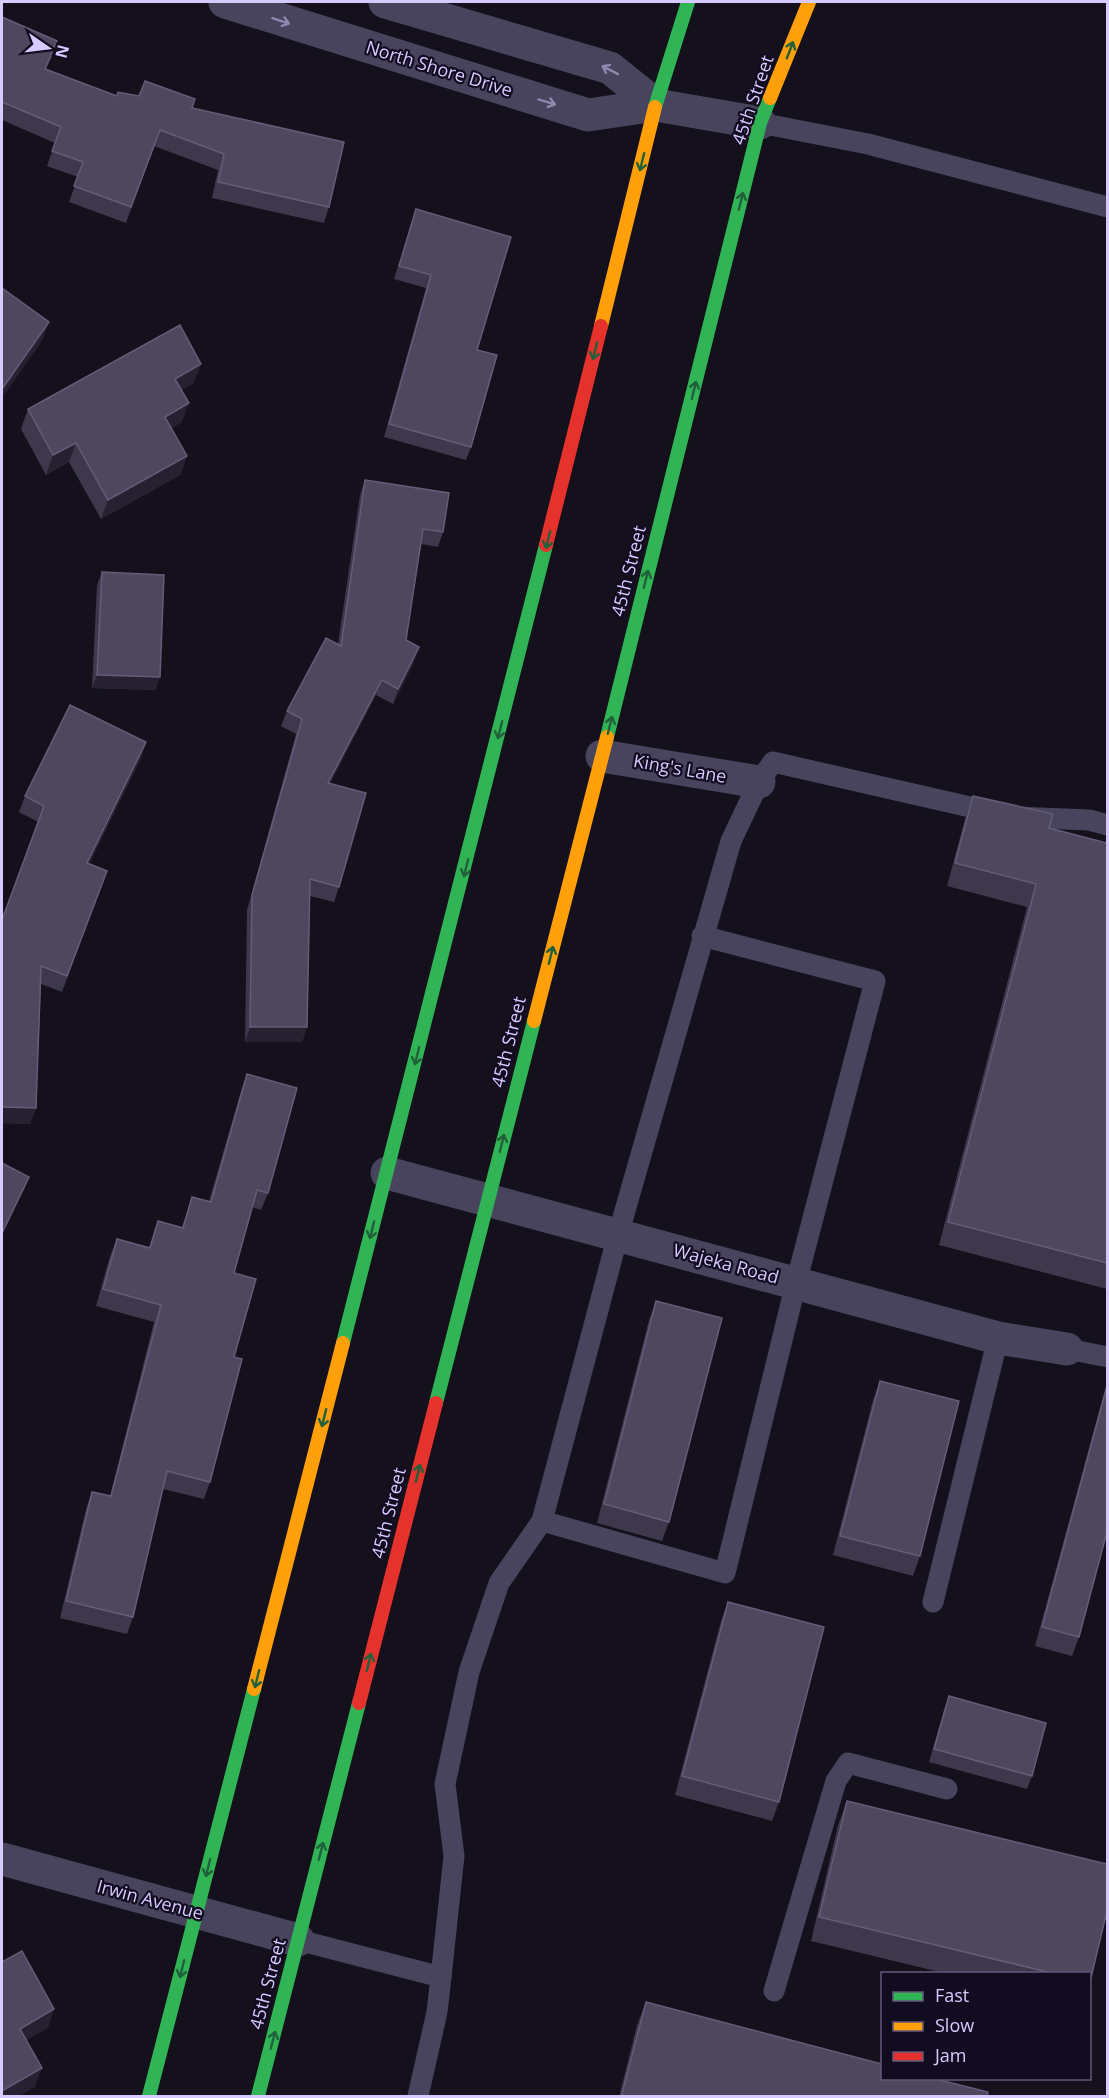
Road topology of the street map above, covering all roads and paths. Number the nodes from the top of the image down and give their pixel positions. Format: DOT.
graph roads {
  1 [pos="225,2"];
  2 [pos="385,2"];
  3 [pos="688,2"];
  4 [pos="809,2"];
  5 [pos="656,105"];
  6 [pos="760,123"];
  7 [pos="1107,207"];
  8 [pos="602,756"];
  9 [pos="759,782"];
  10 [pos="1107,825"];
  11 [pos="702,936"];
  12 [pos="387,1173"];
  13 [pos="487,1200"];
  14 [pos="618,1235"];
  15 [pos="796,1283"];
  16 [pos="999,1338"];
  17 [pos="1067,1349"];
  18 [pos="1107,1357"];
  19 [pos="542,1521"];
  20 [pos="933,1602"];
  21 [pos="947,1790"];
  22 [pos="2,1859"];
  23 [pos="196,1913"];
  24 [pos="298,1940"];
  25 [pos="441,1977"];
  26 [pos="774,1991"];
  27 [pos="149,2097"];
  28 [pos="258,2097"];
  29 [pos="418,2097"];
  1 -- 5 [label="street, North Shore Drive, one-way"];
  5 -- 2 [label="street, North Shore Drive, one-way"];
  3 -- 5 [label="main road"];
  6 -- 4 [label="main road, 45th Street, one-way"];
  5 -- 6 [label="street, North Shore Drive"];
  5 -- 12 [label="main road, one-way"];
  6 -- 7 [label="lane"];
  8 -- 6 [label="main road, 45th Street, one-way"];
  8 -- 9 [label="street, King's Lane"];
  13 -- 8 [label="main road, 45th Street, one-way"];
  9 -- 10 [label="lane"];
  9 -- 11 [label="lane"];
  11 -- 14 [label="lane"];
  11 -- 15 [label="lane"];
  12 -- 13 [label="street, Wajeka Road"];
  12 -- 23 [label="main road, one-way"];
  13 -- 14 [label="street, Wajeka Road"];
  24 -- 13 [label="main road, 45th Street, one-way"];
  14 -- 15 [label="street, Wajeka Road"];
  14 -- 19 [label="lane"];
  15 -- 16 [label="street, Wajeka Road"];
  15 -- 19 [label="lane"];
  16 -- 17 [label="street, Wajeka Road"];
  16 -- 20 [label="lane"];
  17 -- 18 [label="lane"];
  19 -- 25 [label="lane"];
  21 -- 26 [label="lane"];
  22 -- 23 [label="street, Irwin Avenue"];
  23 -- 24 [label="street, Irwin Avenue"];
  23 -- 27 [label="main road, one-way"];
  24 -- 25 [label="lane"];
  28 -- 24 [label="main road, 45th Street, one-way"];
  25 -- 29 [label="lane"];
}
